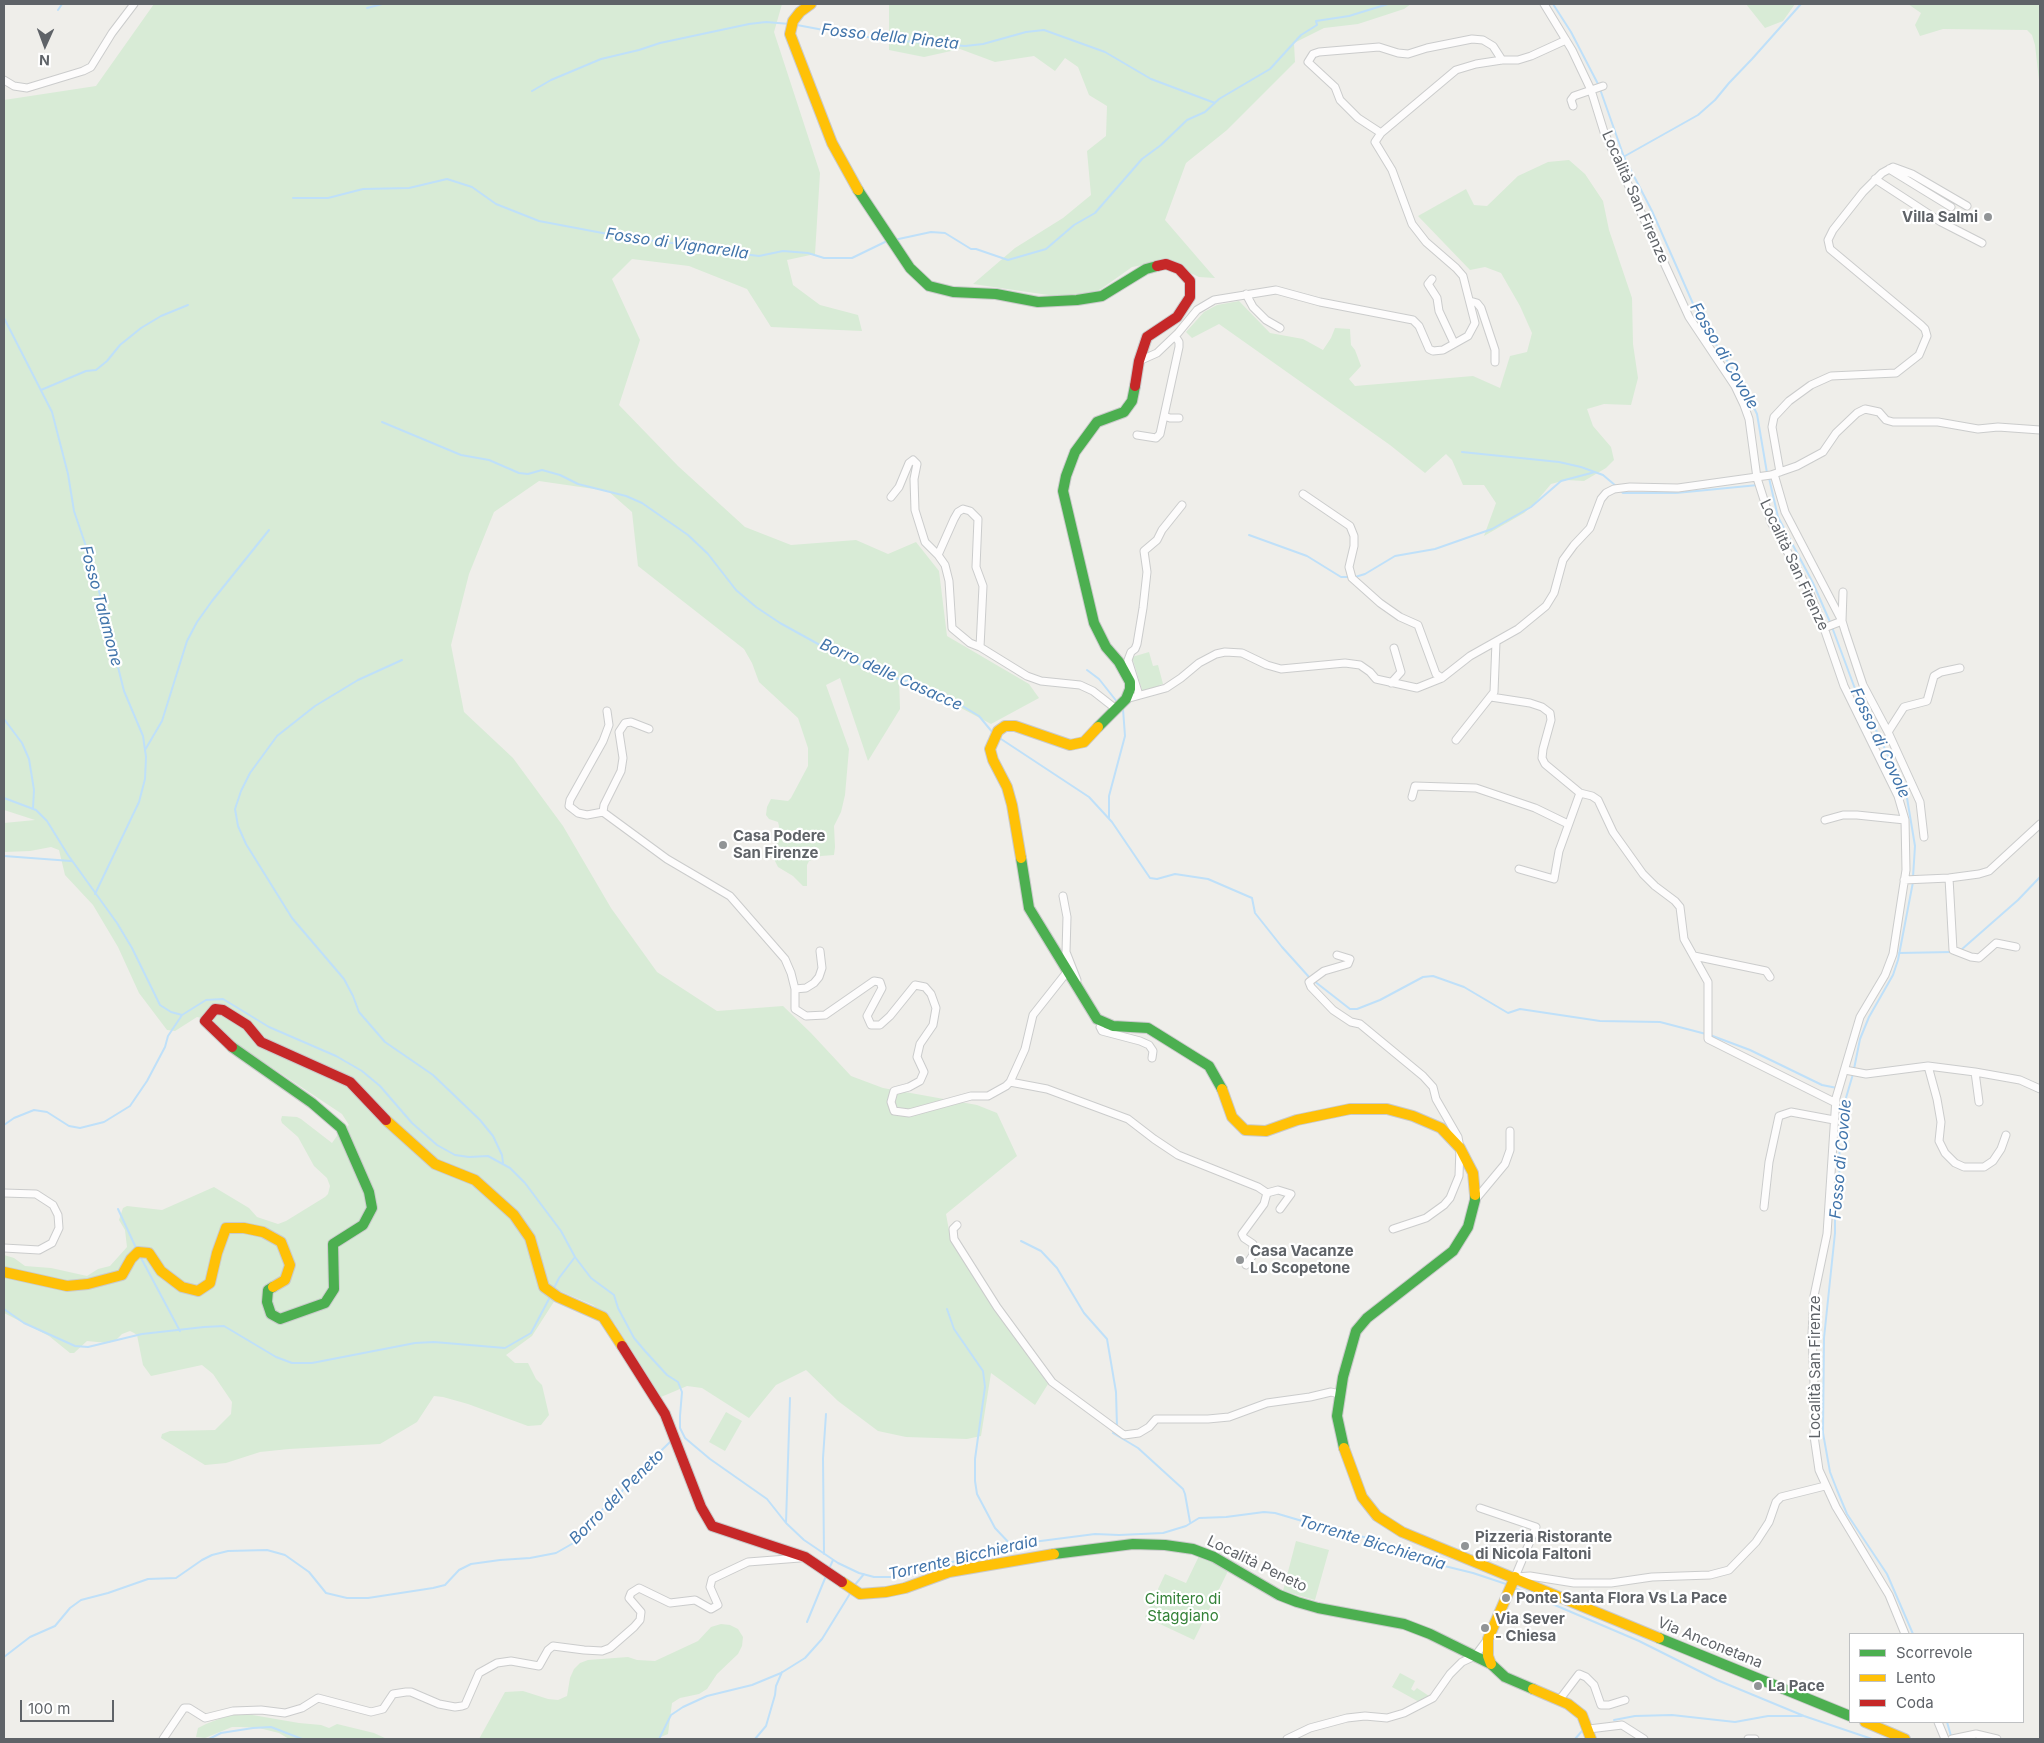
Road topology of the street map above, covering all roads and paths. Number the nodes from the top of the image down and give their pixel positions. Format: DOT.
graph roads {
  1 [pos="134,4"];
  2 [pos="811,4"];
  3 [pos="1544,4"];
  4 [pos="1566,40"];
  5 [pos="1502,60"];
  6 [pos="4,80"];
  7 [pos="1597,88"];
  8 [pos="1573,106"];
  9 [pos="1381,133"];
  10 [pos="1889,169"];
  11 [pos="1876,179"];
  12 [pos="1967,206"];
  13 [pos="1951,207"];
  14 [pos="1982,243"];
  15 [pos="1432,279"];
  16 [pos="1246,294"];
  17 [pos="1470,301"];
  18 [pos="1280,328"];
  19 [pos="1175,336"];
  20 [pos="1454,343"];
  21 [pos="1140,361"];
  22 [pos="1495,362"];
  23 [pos="1164,416"];
  24 [pos="1179,418"];
  25 [pos="2040,430"];
  26 [pos="1137,434"];
  27 [pos="1775,474"];
  28 [pos="1759,479"];
  29 [pos="1303,494"];
  30 [pos="890,496"];
  31 [pos="1182,505"];
  32 [pos="938,555"];
  33 [pos="1843,592"];
  34 [pos="1842,621"];
  35 [pos="1829,626"];
  36 [pos="1496,642"];
  37 [pos="980,647"];
  38 [pos="1394,648"];
  39 [pos="1960,668"];
  40 [pos="1442,678"];
  41 [pos="1390,683"];
  42 [pos="1139,696"];
  43 [pos="1491,697"];
  44 [pos="1126,699"];
  45 [pos="1116,708"];
  46 [pos="607,711"];
  47 [pos="649,729"];
  48 [pos="1888,732"];
  49 [pos="1456,740"];
  50 [pos="1580,793"];
  51 [pos="1412,797"];
  52 [pos="603,812"];
  53 [pos="1825,820"];
  54 [pos="1905,820"];
  55 [pos="1568,824"];
  56 [pos="2040,824"];
  57 [pos="1924,837"];
  58 [pos="1520,868"];
  59 [pos="1949,878"];
  60 [pos="1910,880"];
  61 [pos="1063,896"];
  62 [pos="2016,947"];
  63 [pos="820,951"];
  64 [pos="1337,955"];
  65 [pos="1694,956"];
  66 [pos="1067,972"];
  67 [pos="1770,977"];
  68 [pos="1078,988"];
  69 [pos="795,989"];
  70 [pos="1103,1022"];
  71 [pos="1152,1058"];
  72 [pos="1928,1066"];
  73 [pos="1852,1072"];
  74 [pos="1974,1072"];
  75 [pos="1010,1082"];
  76 [pos="2040,1088"];
  77 [pos="1979,1102"];
  78 [pos="1836,1103"];
  79 [pos="1834,1120"];
  80 [pos="1510,1131"];
  81 [pos="2006,1136"];
  82 [pos="1460,1148"];
  83 [pos="4,1193"];
  84 [pos="1267,1193"];
  85 [pos="1475,1200"];
  86 [pos="1764,1207"];
  87 [pos="1280,1209"];
  88 [pos="957,1225"];
  89 [pos="1393,1229"];
  90 [pos="4,1248"];
  91 [pos="1246,1265"];
  92 [pos="4,1272"];
  93 [pos="1339,1394"];
  94 [pos="1826,1486"];
  95 [pos="1480,1508"];
  96 [pos="805,1557"];
  97 [pos="1512,1583"];
  98 [pos="1905,1633"];
  99 [pos="1488,1639"];
  100 [pos="1475,1656"];
  101 [pos="1491,1664"];
  102 [pos="1560,1699"];
  103 [pos="1625,1700"];
  104 [pos="1849,1716"];
  105 [pos="1866,1723"];
  106 [pos="1938,1723"];
  107 [pos="1590,1734"];
  108 [pos="1956,1738"];
  109 [pos="163,1739"];
  110 [pos="1288,1739"];
  111 [pos="1644,1739"];
  112 [pos="1748,1739"];
  113 [pos="1755,1739"];
  114 [pos="1905,1739"];
  115 [pos="1945,1739"];
  116 [pos="1997,1739"];
  1 -- 6 [label="street"];
  2 -- 21 [label="main road"];
  3 -- 4 [label="street, Località San Firenze"];
  4 -- 5 [label="street"];
  4 -- 7 [label="street, Località San Firenze"];
  5 -- 9 [label="street"];
  5 -- 9 [label="street"];
  7 -- 8 [label="street"];
  7 -- 28 [label="street, Località San Firenze"];
  9 -- 17 [label="street"];
  10 -- 11 [label="street"];
  10 -- 12 [label="street"];
  10 -- 13 [label="street"];
  11 -- 14 [label="street"];
  11 -- 27 [label="street"];
  15 -- 20 [label="street"];
  16 -- 18 [label="street"];
  16 -- 19 [label="street"];
  16 -- 20 [label="street"];
  17 -- 20 [label="street"];
  17 -- 22 [label="street"];
  19 -- 21 [label="street"];
  19 -- 23 [label="street"];
  21 -- 44 [label="main road"];
  23 -- 24 [label="street"];
  23 -- 26 [label="street"];
  25 -- 27 [label="street"];
  27 -- 28 [label="street"];
  27 -- 34 [label="street"];
  28 -- 35 [label="street, Località San Firenze"];
  28 -- 36 [label="street"];
  29 -- 40 [label="street"];
  30 -- 32 [label="street"];
  31 -- 42 [label="street"];
  32 -- 37 [label="street"];
  32 -- 37 [label="street"];
  33 -- 34 [label="street"];
  34 -- 35 [label="street"];
  34 -- 48 [label="street"];
  35 -- 54 [label="street, Località San Firenze"];
  36 -- 40 [label="street"];
  36 -- 43 [label="street"];
  37 -- 45 [label="street"];
  38 -- 41 [label="street"];
  39 -- 48 [label="street"];
  40 -- 41 [label="street"];
  41 -- 42 [label="street"];
  42 -- 44 [label="street"];
  43 -- 49 [label="street"];
  43 -- 50 [label="street"];
  44 -- 45 [label="main road"];
  45 -- 66 [label="main road"];
  46 -- 52 [label="street"];
  47 -- 52 [label="street"];
  48 -- 57 [label="street"];
  50 -- 55 [label="street"];
  50 -- 65 [label="street"];
  51 -- 55 [label="street"];
  52 -- 69 [label="street"];
  53 -- 54 [label="street"];
  54 -- 60 [label="street, Località San Firenze"];
  55 -- 58 [label="street"];
  56 -- 59 [label="street"];
  59 -- 60 [label="street"];
  59 -- 62 [label="street"];
  60 -- 73 [label="street, Località San Firenze"];
  61 -- 68 [label="street"];
  63 -- 69 [label="street"];
  64 -- 82 [label="street"];
  65 -- 67 [label="street"];
  65 -- 78 [label="street"];
  66 -- 68 [label="main road"];
  66 -- 75 [label="street"];
  68 -- 70 [label="main road"];
  69 -- 75 [label="street"];
  70 -- 71 [label="street"];
  70 -- 82 [label="main road, Via Anconetana"];
  72 -- 73 [label="street"];
  72 -- 74 [label="street"];
  72 -- 81 [label="street"];
  73 -- 78 [label="street, Località San Firenze"];
  74 -- 76 [label="street"];
  74 -- 77 [label="street"];
  75 -- 84 [label="street"];
  78 -- 79 [label="street, Località San Firenze"];
  79 -- 86 [label="street"];
  79 -- 94 [label="street, Località San Firenze"];
  80 -- 85 [label="street"];
  82 -- 85 [label="main road, Via Anconetana"];
  82 -- 89 [label="street"];
  83 -- 90 [label="street"];
  84 -- 87 [label="street"];
  84 -- 91 [label="street"];
  85 -- 93 [label="main road, Via Anconetana"];
  88 -- 93 [label="street"];
  92 -- 96 [label="main road, Località Peneto"];
  93 -- 97 [label="main road, Via Anconetana"];
  94 -- 97 [label="street"];
  94 -- 98 [label="street, Località San Firenze"];
  95 -- 97 [label="street"];
  96 -- 100 [label="main road, Località Peneto"];
  96 -- 109 [label="street"];
  97 -- 99 [label="main road"];
  97 -- 104 [label="main road, Via Anconetana"];
  99 -- 100 [label="street"];
  99 -- 101 [label="main road"];
  100 -- 101 [label="main road, Località Peneto"];
  100 -- 110 [label="street"];
  101 -- 102 [label="main road, Località Peneto"];
  102 -- 103 [label="street"];
  102 -- 107 [label="main road, Località Peneto"];
  105 -- 114 [label="main road"];
  106 -- 115 [label="street"];
  107 -- 111 [label="street"];
  108 -- 116 [label="street"];
  112 -- 113 [label="street"];
}
